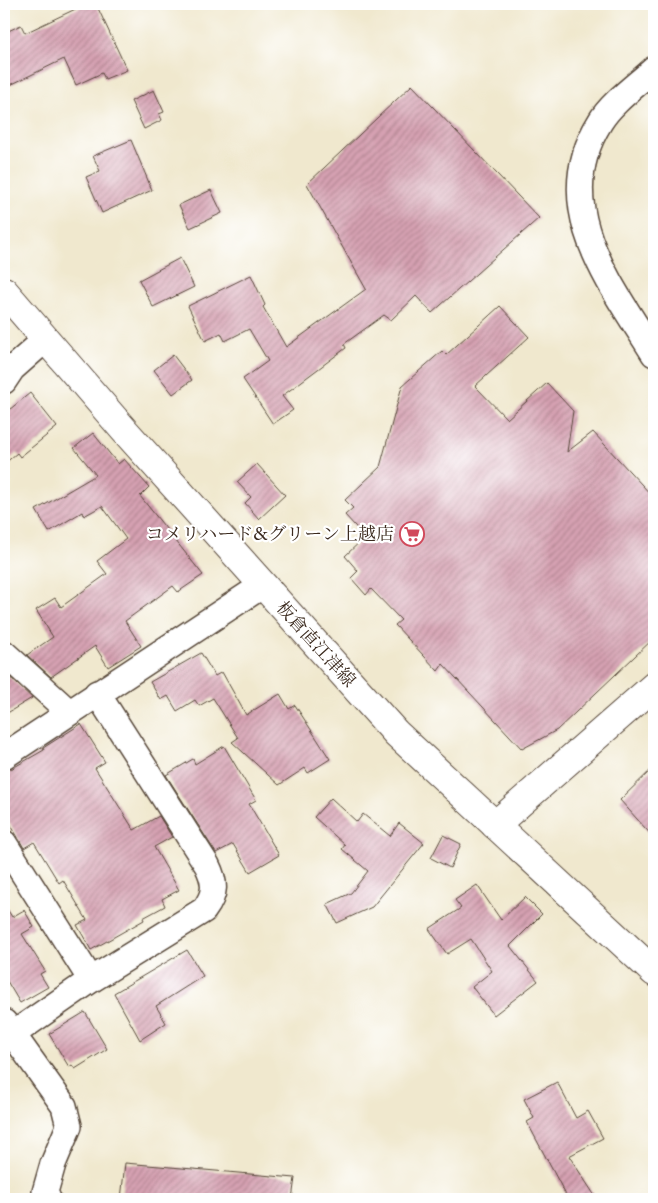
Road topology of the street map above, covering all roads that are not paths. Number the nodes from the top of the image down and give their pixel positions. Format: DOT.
graph roads {
  1 [pos="654,69"];
  2 [pos="4,291"];
  3 [pos="46,339"];
  4 [pos="654,354"];
  5 [pos="4,382"];
  6 [pos="263,586"];
  7 [pos="4,652"];
  8 [pos="654,686"];
  9 [pos="97,693"];
  10 [pos="69,712"];
  11 [pos="4,756"];
  12 [pos="495,825"];
  13 [pos="4,843"];
  14 [pos="654,972"];
  15 [pos="91,980"];
  16 [pos="8,1028"];
  17 [pos="48,1199"];
  1 -- 4 [label="street"];
  2 -- 3 [label="main road, 板倉直江津線"];
  3 -- 5 [label="street"];
  3 -- 6 [label="main road, 板倉直江津線"];
  6 -- 9 [label="street"];
  6 -- 12 [label="main road, 板倉直江津線"];
  7 -- 10 [label="street"];
  8 -- 12 [label="main road"];
  9 -- 10 [label="street"];
  9 -- 15 [label="street"];
  10 -- 11 [label="street"];
  12 -- 14 [label="main road, 板倉直江津線"];
  13 -- 15 [label="street"];
  15 -- 16 [label="street"];
  16 -- 17 [label="street"];
}
